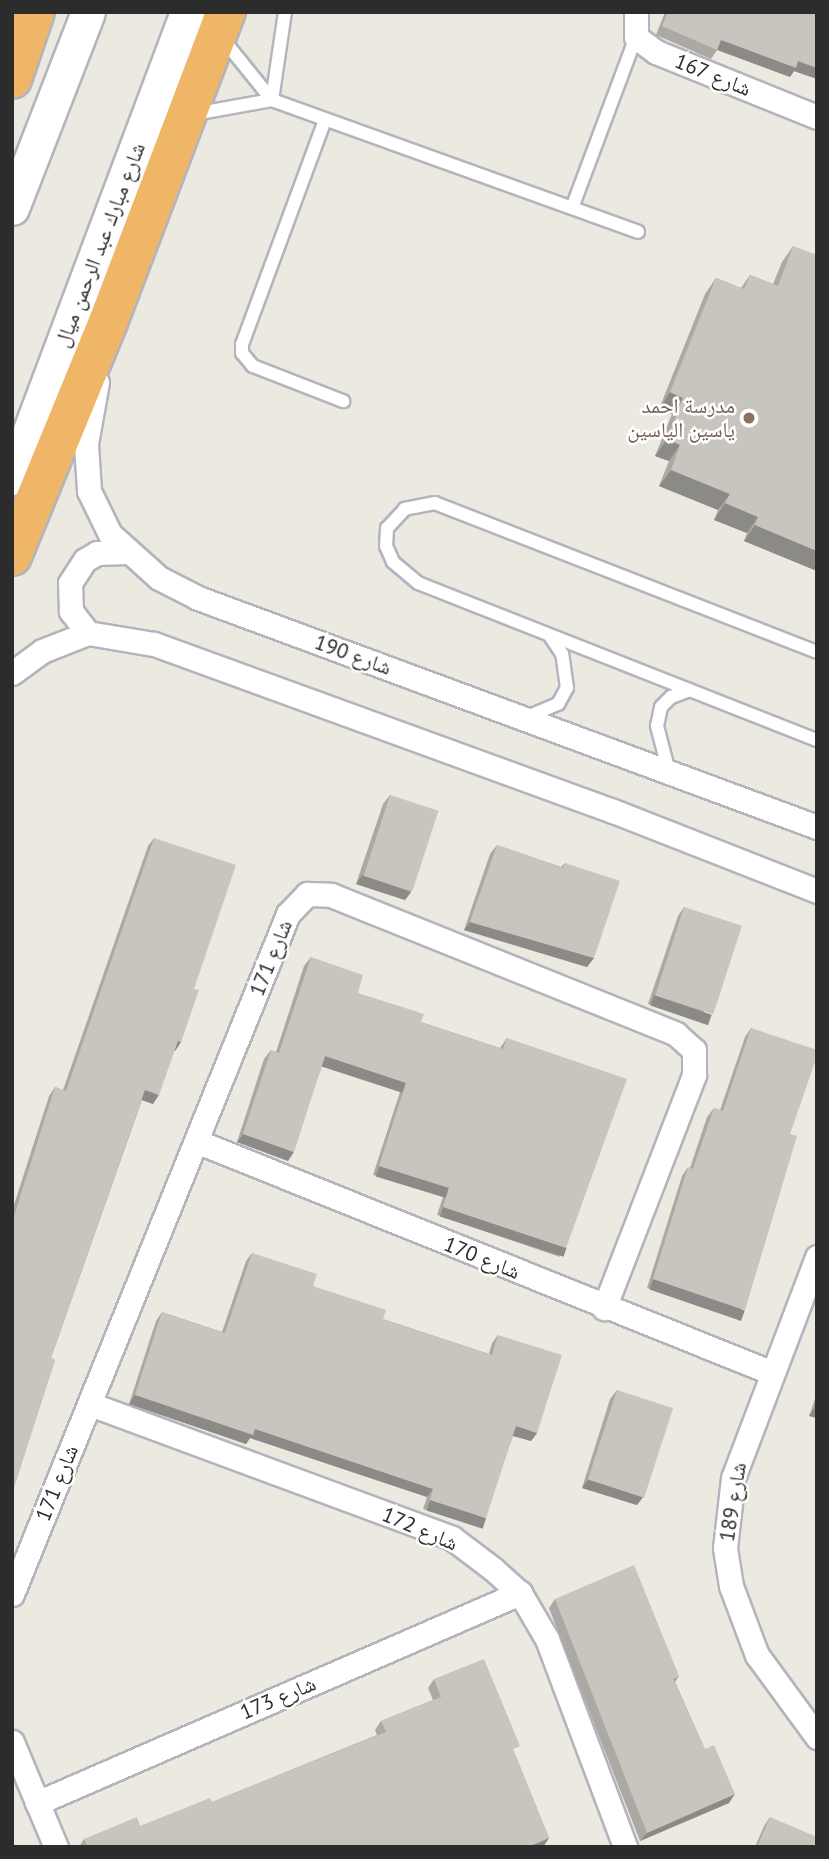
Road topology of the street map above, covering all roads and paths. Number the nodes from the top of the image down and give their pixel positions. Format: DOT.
graph roads {
  1 [pos="35,12"];
  2 [pos="88,12"];
  3 [pos="187,12"];
  4 [pos="285,12"];
  5 [pos="636,12"];
  6 [pos="222,23"];
  7 [pos="636,37"];
  8 [pos="12,79"];
  9 [pos="272,100"];
  10 [pos="187,115"];
  11 [pos="817,117"];
  12 [pos="325,120"];
  13 [pos="12,208"];
  14 [pos="572,208"];
  15 [pos="638,232"];
  16 [pos="108,322"];
  17 [pos="343,401"];
  18 [pos="12,478"];
  19 [pos="125,552"];
  20 [pos="12,556"];
  21 [pos="88,633"];
  22 [pos="550,635"];
  23 [pos="817,652"];
  24 [pos="12,673"];
  25 [pos="690,690"];
  26 [pos="525,718"];
  27 [pos="817,740"];
  28 [pos="669,772"];
  29 [pos="817,828"];
  30 [pos="817,891"];
  31 [pos="196,1141"];
  32 [pos="817,1256"];
  33 [pos="604,1308"];
  34 [pos="770,1372"];
  35 [pos="90,1404"];
  36 [pos="12,1594"];
  37 [pos="520,1594"];
  38 [pos="817,1737"];
  39 [pos="12,1742"];
  40 [pos="37,1803"];
  41 [pos="56,1847"];
  42 [pos="625,1847"];
  1 -- 8 [label="highway"];
  2 -- 13 [label="main road"];
  3 -- 18 [label="main road, شارع مبارك عبد الرحمن ميال"];
  4 -- 9 [label="lane"];
  5 -- 7 [label="street"];
  6 -- 9 [label="lane"];
  6 -- 10 [label="highway"];
  7 -- 11 [label="street, شارع 167"];
  7 -- 14 [label="lane"];
  9 -- 10 [label="lane"];
  9 -- 12 [label="lane"];
  10 -- 16 [label="highway"];
  12 -- 14 [label="lane"];
  12 -- 17 [label="lane"];
  14 -- 15 [label="lane"];
  16 -- 19 [label="street, شارع 190"];
  16 -- 20 [label="highway"];
  19 -- 21 [label="street"];
  19 -- 26 [label="street, شارع 190"];
  21 -- 24 [label="street"];
  21 -- 30 [label="street"];
  22 -- 23 [label="lane"];
  22 -- 25 [label="lane"];
  22 -- 26 [label="lane"];
  25 -- 27 [label="lane"];
  25 -- 28 [label="lane"];
  26 -- 28 [label="street, شارع 190"];
  28 -- 29 [label="street, شارع 190"];
  31 -- 33 [label="street, شارع 170"];
  31 -- 33 [label="street, شارع 171"];
  31 -- 35 [label="street, شارع 171"];
  32 -- 34 [label="street, شارع 189"];
  33 -- 34 [label="street, شارع 170"];
  34 -- 38 [label="street, شارع 189"];
  35 -- 36 [label="street, شارع 171"];
  35 -- 37 [label="street, شارع 172"];
  37 -- 40 [label="street, شارع 173"];
  37 -- 42 [label="street, شارع 172"];
  39 -- 40 [label="street"];
  40 -- 41 [label="street"];
}
